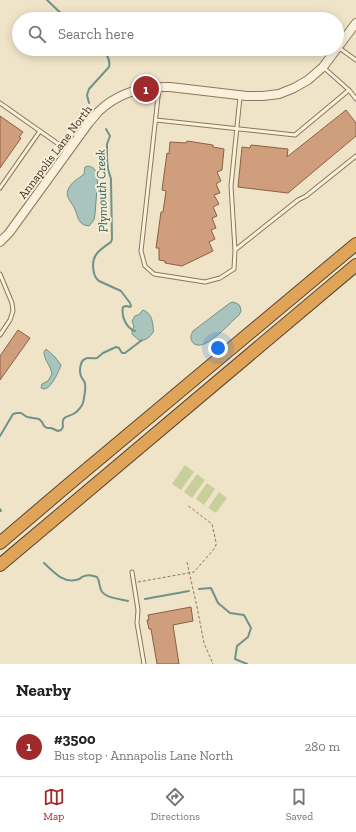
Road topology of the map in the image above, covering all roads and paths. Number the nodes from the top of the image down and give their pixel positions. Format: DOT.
graph roads {
  1 [pos="356,23"];
  2 [pos="344,39"];
  3 [pos="344,51"];
  4 [pos="331,56"];
  5 [pos="356,60"];
  6 [pos="323,67"];
  7 [pos="159,86"];
  8 [pos="349,90"];
  9 [pos="240,95"];
  10 [pos="356,99"];
  11 [pos="0,103"];
  12 [pos="156,120"];
  13 [pos="236,128"];
  14 [pos="40,131"];
  15 [pos="68,151"];
  16 [pos="356,156"];
  17 [pos="0,188"];
  18 [pos="0,242"];
  19 [pos="356,244"];
  20 [pos="235,250"];
  21 [pos="356,265"];
  22 [pos="0,274"];
  23 [pos="0,335"];
  24 [pos="187,505"];
  25 [pos="0,543"];
  26 [pos="186,562"];
  27 [pos="0,565"];
  28 [pos="132,572"];
  29 [pos="189,573"];
  30 [pos="134,583"];
  31 [pos="144,664"];
  32 [pos="213,664"];
  1 -- 2 [label="street, Annapolis Lane North"];
  3 -- 5 [label="lane"];
  4 -- 6 [label="street, Annapolis Lane North"];
  6 -- 8 [label="lane"];
  6 -- 9 [label="street, Annapolis Lane North"];
  7 -- 9 [label="street, Annapolis Lane North"];
  7 -- 12 [label="lane"];
  7 -- 15 [label="street, Annapolis Lane North"];
  8 -- 10 [label="lane"];
  8 -- 13 [label="lane"];
  9 -- 13 [label="lane"];
  11 -- 14 [label="lane"];
  12 -- 13 [label="lane"];
  12 -- 20 [label="lane"];
  13 -- 20 [label="lane"];
  14 -- 15 [label="lane"];
  14 -- 17 [label="lane"];
  15 -- 18 [label="street, Annapolis Lane North"];
  16 -- 20 [label="lane"];
  19 -- 25 [label="highway"];
  21 -- 27 [label="highway"];
  22 -- 23 [label="lane"];
  24 -- 29 [label="path"];
  26 -- 29 [label="path"];
  28 -- 30 [label="lane"];
  29 -- 30 [label="path"];
  29 -- 32 [label="path"];
  30 -- 31 [label="lane"];
}
